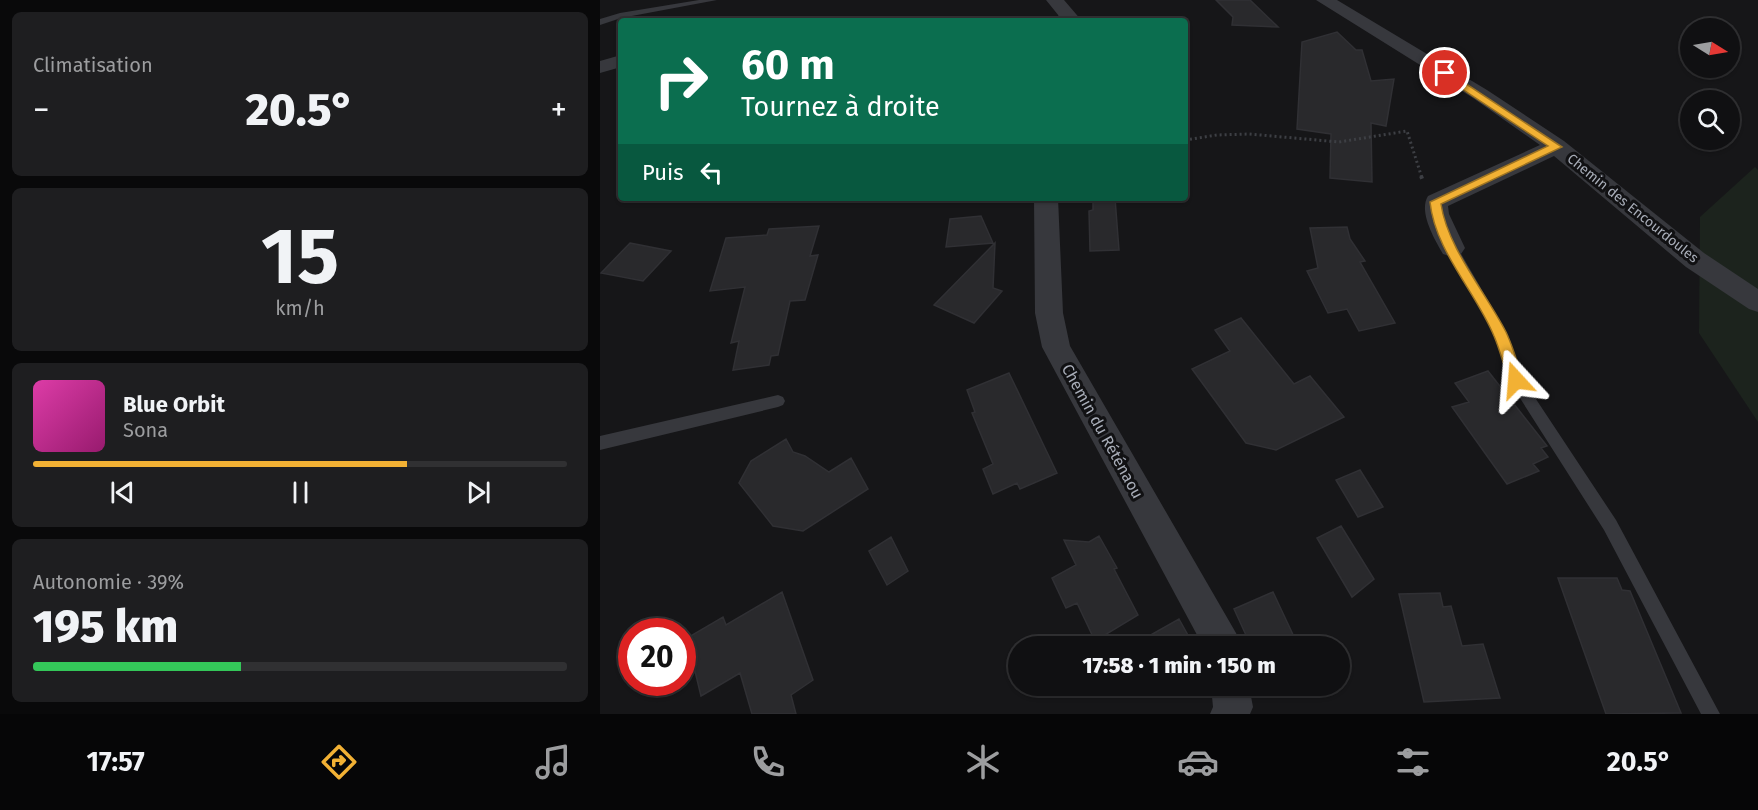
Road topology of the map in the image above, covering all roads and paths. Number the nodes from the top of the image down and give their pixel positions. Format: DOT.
graph roads {
  1 [pos="713,0"];
  2 [pos="1055,0"];
  3 [pos="1325,0"];
  4 [pos="1064,18"];
  5 [pos="600,22"];
  6 [pos="618,62"];
  7 [pos="600,66"];
  8 [pos="1188,140"];
  9 [pos="1556,147"];
  10 [pos="1046,201"];
  11 [pos="1436,202"];
  12 [pos="1452,248"];
  13 [pos="1758,302"];
  14 [pos="778,401"];
  15 [pos="600,443"];
  16 [pos="1217,636"];
  17 [pos="1231,696"];
  18 [pos="1230,714"];
  19 [pos="1711,714"];
  1 -- 5 [label="lane"];
  2 -- 4 [label="street"];
  3 -- 9 [label="street, Chemin des Encourdoules"];
  6 -- 7 [label="street"];
  8 -- 11 [label="path"];
  9 -- 11 [label="street"];
  9 -- 13 [label="street, Chemin des Encourdoules"];
  10 -- 16 [label="street, Chemin du Réténaou"];
  11 -- 12 [label="street"];
  12 -- 19 [label="lane"];
  14 -- 15 [label="lane"];
  17 -- 18 [label="street"];
}
